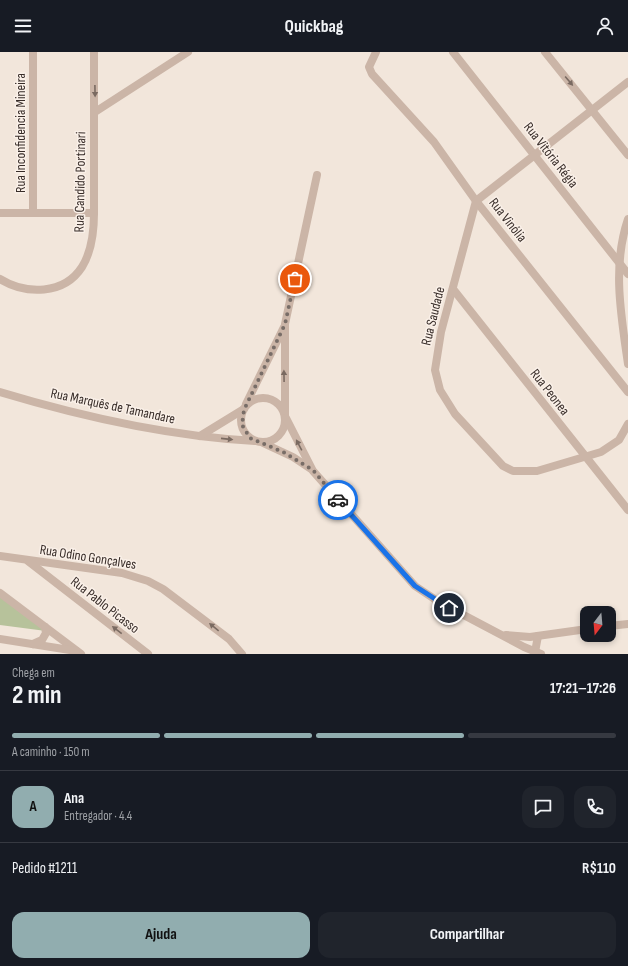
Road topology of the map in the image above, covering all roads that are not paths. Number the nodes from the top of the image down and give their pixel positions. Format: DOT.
graph roads {
  1 [pos="33,52"];
  2 [pos="94,52"];
  3 [pos="188,52"];
  4 [pos="376,52"];
  5 [pos="453,52"];
  6 [pos="545,52"];
  7 [pos="628,82"];
  8 [pos="593,111"];
  9 [pos="95,112"];
  10 [pos="534,155"];
  11 [pos="628,155"];
  12 [pos="317,175"];
  13 [pos="476,201"];
  14 [pos="0,213"];
  15 [pos="33,213"];
  16 [pos="94,213"];
  17 [pos="628,218"];
  18 [pos="618,262"];
  19 [pos="628,274"];
  20 [pos="0,279"];
  21 [pos="452,289"];
  22 [pos="285,324"];
  23 [pos="628,364"];
  24 [pos="0,392"];
  25 [pos="628,392"];
  26 [pos="244,408"];
  27 [pos="285,416"];
  28 [pos="628,424"];
  29 [pos="199,436"];
  30 [pos="259,441"];
  31 [pos="585,456"];
  32 [pos="313,470"];
  33 [pos="628,510"];
  34 [pos="0,556"];
  35 [pos="28,561"];
  36 [pos="0,593"];
  37 [pos="628,624"];
  38 [pos="616,625"];
  39 [pos="45,627"];
  40 [pos="580,630"];
  41 [pos="502,635"];
  42 [pos="538,636"];
  43 [pos="0,639"];
  44 [pos="33,644"];
  45 [pos="79,653"];
  46 [pos="538,653"];
  47 [pos="148,654"];
  48 [pos="242,654"];
  1 -- 15 [label="street, Rua Inconfidencia Mineira"];
  2 -- 9 [label="street, Rua Candido Portinari, one-way"];
  3 -- 9 [label="street"];
  4 -- 13 [label="street, Rua Vinólia"];
  5 -- 10 [label="street, Rua Vitória Régia"];
  6 -- 8 [label="street, one-way"];
  7 -- 8 [label="street"];
  8 -- 10 [label="street"];
  8 -- 11 [label="street"];
  9 -- 16 [label="street, Rua Candido Portinari"];
  10 -- 13 [label="street"];
  10 -- 18 [label="street, Rua Vitória Régia"];
  12 -- 22 [label="street, Rua Marquês de Tamandare"];
  13 -- 21 [label="street, Rua Saudade"];
  13 -- 25 [label="street, Rua Vinólia"];
  14 -- 15 [label="street"];
  15 -- 16 [label="street"];
  16 -- 20 [label="street, Rua Candido Portinari"];
  17 -- 18 [label="street"];
  18 -- 19 [label="street, Rua Vitória Régia"];
  18 -- 23 [label="street"];
  21 -- 31 [label="street, Rua Peonea"];
  21 -- 31 [label="street, Rua Saudade"];
  22 -- 26 [label="street, Rua Marquês de Tamandare"];
  27 -- 22 [label="street, Rua Marquês de Tamandare, one-way"];
  24 -- 29 [label="street, Rua Marquês de Tamandare"];
  26 -- 27 [label="street"];
  26 -- 29 [label="street"];
  26 -- 30 [label="street"];
  27 -- 30 [label="street"];
  32 -- 27 [label="street, Rua Marquês de Tamandare, one-way"];
  28 -- 31 [label="street, Rua Saudade"];
  29 -- 30 [label="street, Rua Marquês de Tamandare, one-way"];
  30 -- 32 [label="street, Rua Marquês de Tamandare"];
  31 -- 33 [label="street, Rua Peonea"];
  32 -- 41 [label="street, Rua Marquês de Tamandare"];
  34 -- 35 [label="street, Rua Odino Gonçalves"];
  47 -- 35 [label="street, Rua Pablo Picasso, one-way"];
  48 -- 35 [label="street, Rua Odino Gonçalves, one-way"];
  36 -- 39 [label="street"];
  37 -- 38 [label="street"];
  39 -- 44 [label="street"];
  39 -- 45 [label="street"];
  40 -- 42 [label="street"];
  41 -- 42 [label="street"];
  41 -- 46 [label="street, Rua Marquês de Tamandare"];
  42 -- 46 [label="street"];
  43 -- 44 [label="street"];
  44 -- 45 [label="street"];
}
